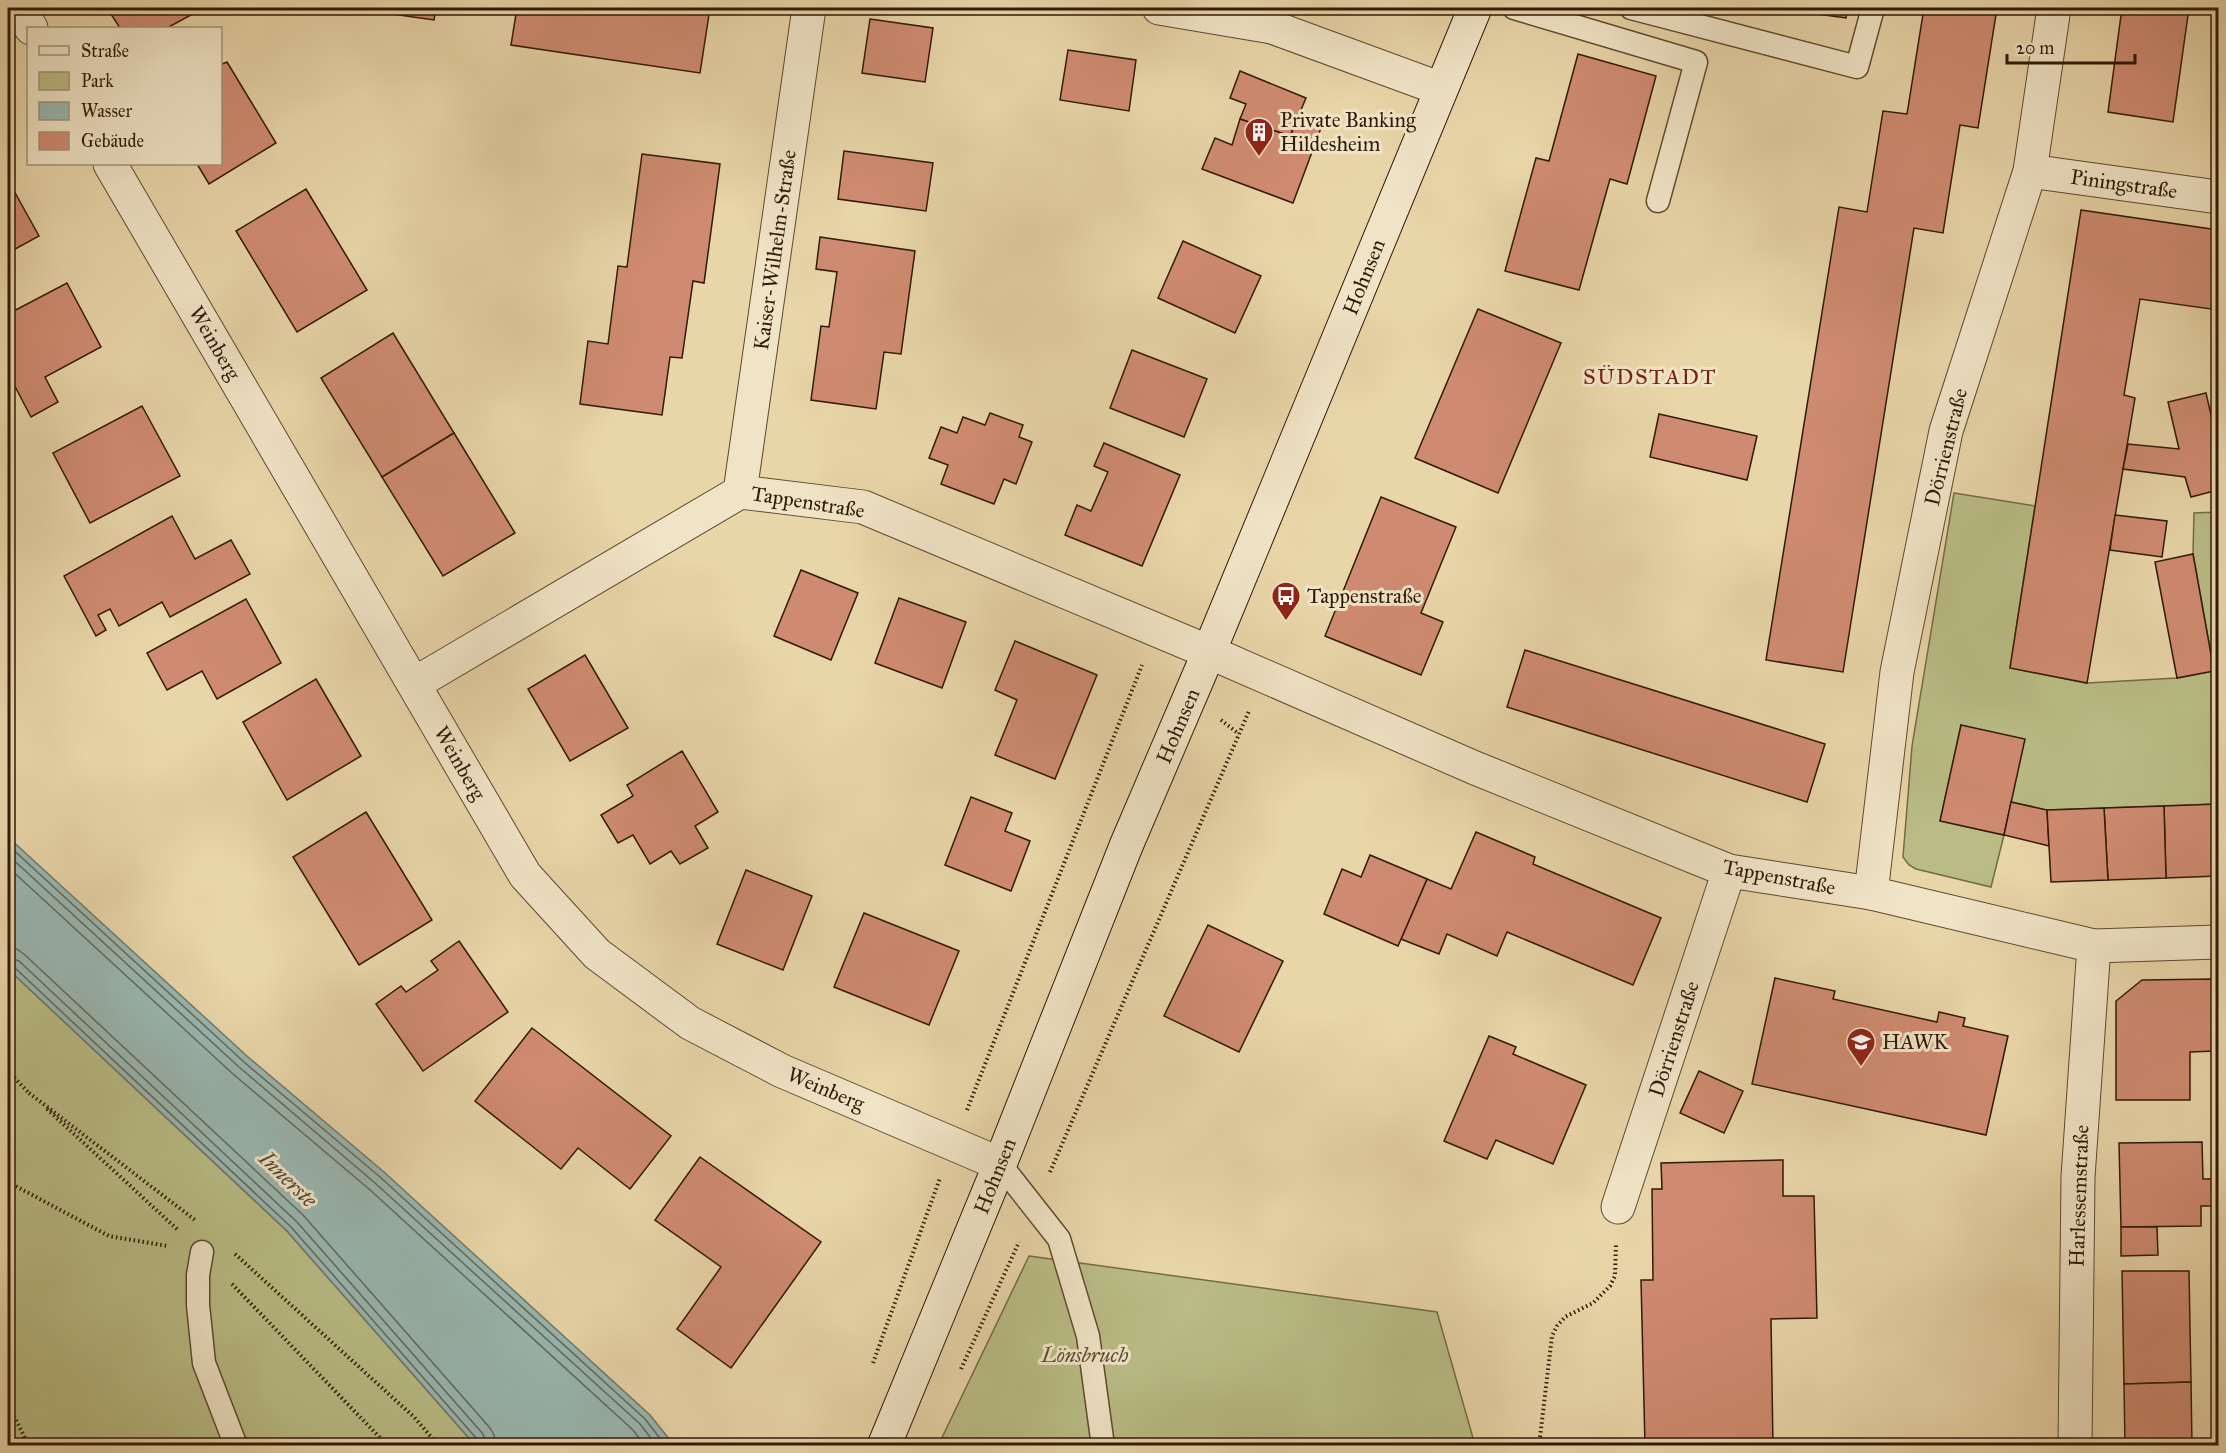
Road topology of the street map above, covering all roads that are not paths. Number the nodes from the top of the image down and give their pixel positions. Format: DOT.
graph roads {
  1 [pos="19,8"];
  2 [pos="809,8"];
  3 [pos="1159,8"];
  4 [pos="1475,8"];
  5 [pos="1514,8"];
  6 [pos="1631,8"];
  7 [pos="1872,8"];
  8 [pos="2054,8"];
  9 [pos="30,27"];
  10 [pos="1441,89"];
  11 [pos="111,165"];
  12 [pos="2030,171"];
  13 [pos="2218,197"];
  14 [pos="1658,201"];
  15 [pos="740,492"];
  16 [pos="1209,652"];
  17 [pos="414,684"];
  18 [pos="1730,871"];
  19 [pos="1871,893"];
  20 [pos="2218,942"];
  21 [pos="2094,946"];
  22 [pos="1000,1164"];
  23 [pos="1618,1207"];
  24 [pos="202,1252"];
  25 [pos="236,1446"];
  26 [pos="884,1446"];
  27 [pos="1103,1446"];
  28 [pos="2075,1446"];
  1 -- 9 [label="street"];
  2 -- 15 [label="street, Kaiser-Wilhelm-Straße"];
  3 -- 10 [label="street"];
  4 -- 10 [label="street, Hohnsen"];
  5 -- 14 [label="lane"];
  6 -- 7 [label="lane"];
  8 -- 12 [label="street, Dörrienstraße"];
  10 -- 16 [label="street, Hohnsen"];
  11 -- 17 [label="street, Weinberg"];
  12 -- 13 [label="street, Piningstraße"];
  12 -- 19 [label="street, Dörrienstraße"];
  15 -- 16 [label="street, Tappenstraße"];
  15 -- 17 [label="street, Tappenstraße"];
  16 -- 18 [label="street, Tappenstraße"];
  16 -- 22 [label="street, Hohnsen"];
  17 -- 22 [label="street, Weinberg"];
  18 -- 19 [label="street, Tappenstraße"];
  18 -- 23 [label="street, Dörrienstraße"];
  19 -- 21 [label="street, Tappenstraße"];
  20 -- 21 [label="street, Tappenstraße"];
  21 -- 28 [label="street, Harlessemstraße"];
  22 -- 26 [label="street, Hohnsen"];
  22 -- 27 [label="lane"];
  24 -- 25 [label="lane"];
}
